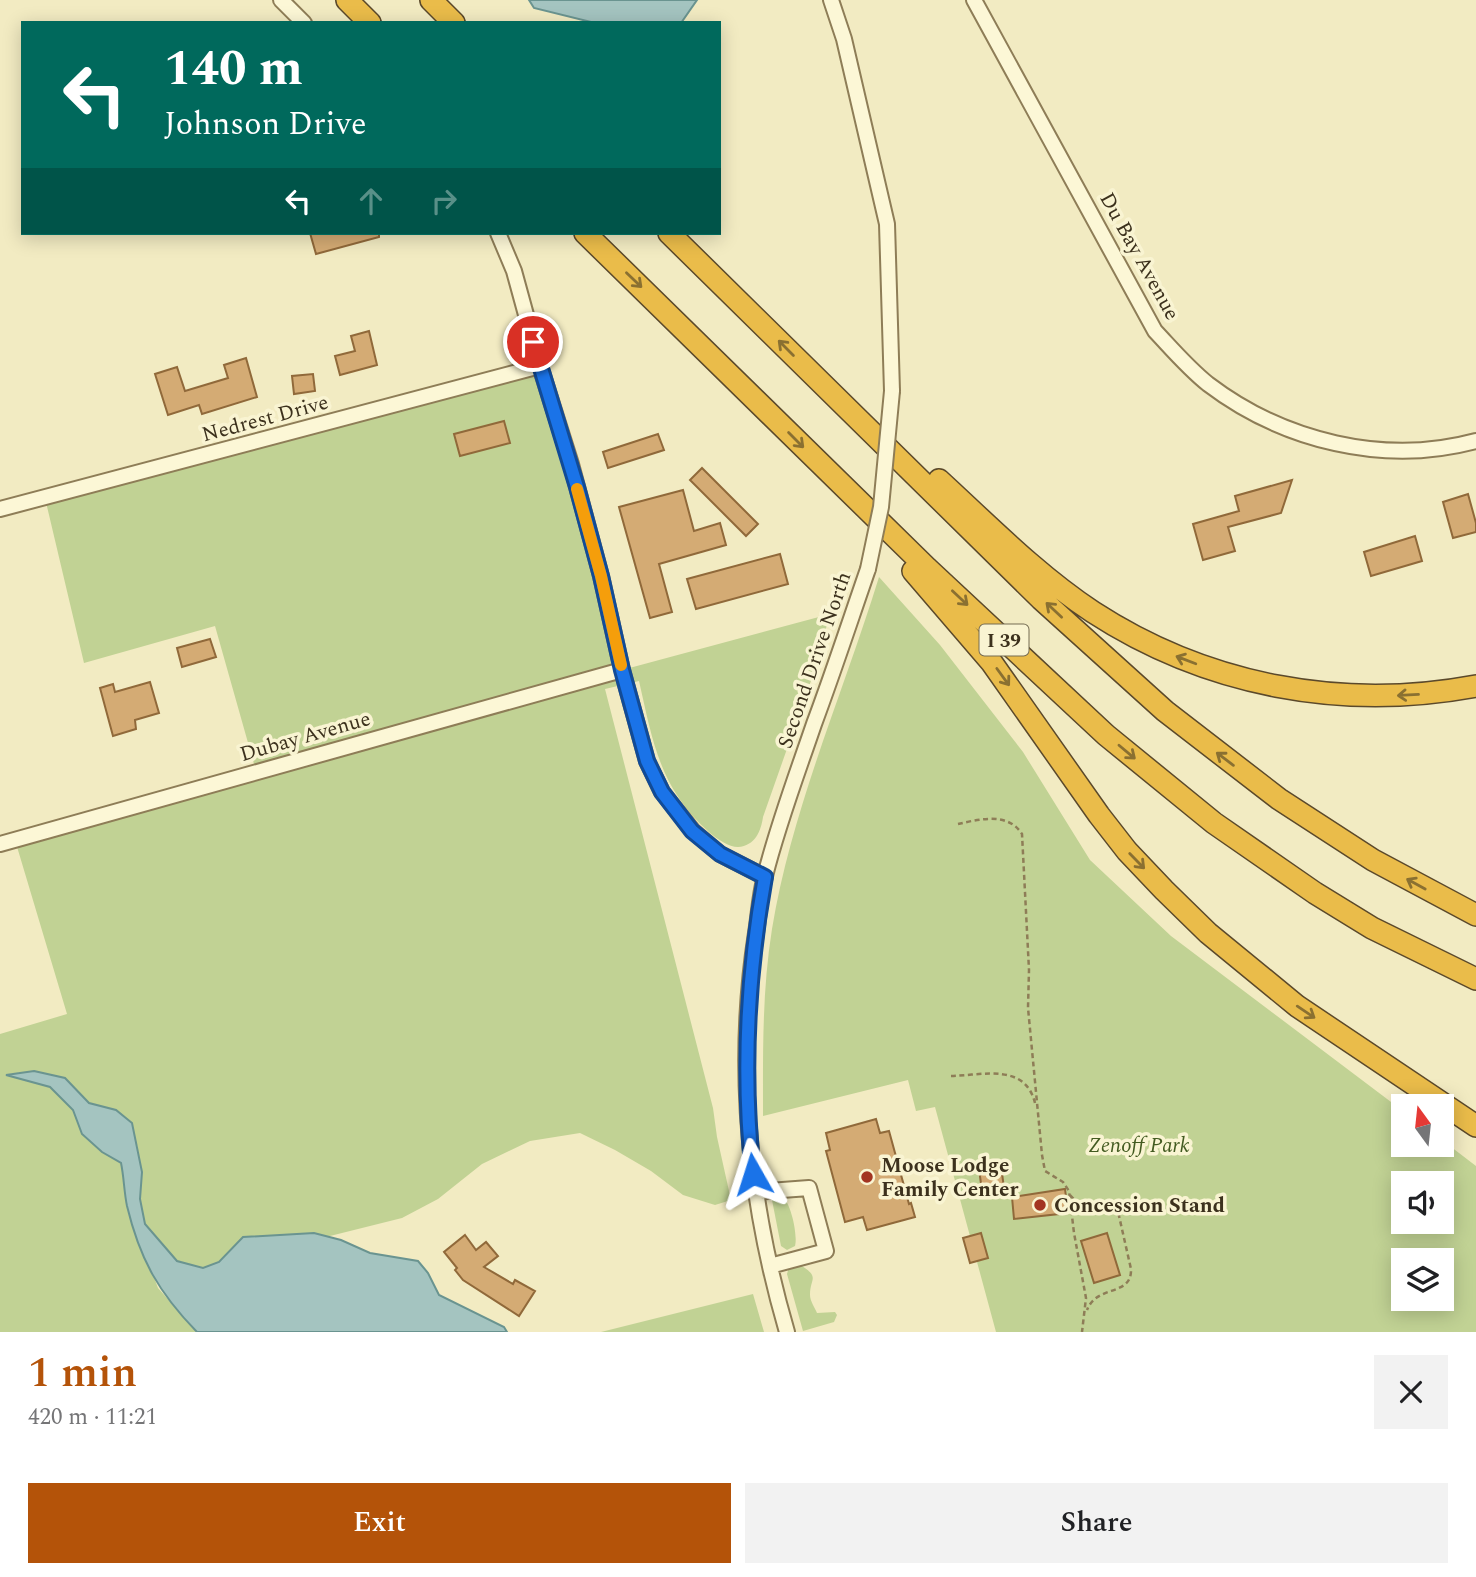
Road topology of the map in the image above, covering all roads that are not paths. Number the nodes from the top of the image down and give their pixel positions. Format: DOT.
graph roads {
  1 [pos="281,0"];
  2 [pos="347,0"];
  3 [pos="431,0"];
  4 [pos="831,0"];
  5 [pos="974,0"];
  6 [pos="302,21"];
  7 [pos="368,21"];
  8 [pos="452,21"];
  9 [pos="499,235"];
  10 [pos="588,235"];
  11 [pos="671,235"];
  12 [pos="540,366"];
  13 [pos="1476,441"];
  14 [pos="881,442"];
  15 [pos="0,509"];
  16 [pos="886,527"];
  17 [pos="622,670"];
  18 [pos="1476,687"];
  19 [pos="0,844"];
  20 [pos="765,877"];
  21 [pos="1476,915"];
  22 [pos="1476,979"];
  23 [pos="1476,1126"];
  24 [pos="754,1192"];
  25 [pos="770,1266"];
  26 [pos="787,1332"];
  1 -- 6 [label="street"];
  2 -- 7 [label="highway"];
  3 -- 8 [label="highway"];
  4 -- 20 [label="street, Second Drive North, bridge"];
  5 -- 13 [label="street, Du Bay Avenue"];
  9 -- 12 [label="street"];
  10 -- 16 [label="highway, I 39, one-way"];
  14 -- 11 [label="highway, I 39, one-way"];
  12 -- 15 [label="street, Nedrest Drive"];
  12 -- 17 [label="street"];
  18 -- 14 [label="highway, one-way"];
  21 -- 14 [label="highway, I 39, one-way"];
  16 -- 22 [label="highway, I 39, one-way"];
  16 -- 23 [label="highway, one-way"];
  17 -- 19 [label="street, Dubay Avenue"];
  17 -- 20 [label="street"];
  20 -- 24 [label="street, Second Drive North"];
  24 -- 25 [label="street, Second Drive North"];
  24 -- 25 [label="street"];
  25 -- 26 [label="street, Second Drive North"];
}
